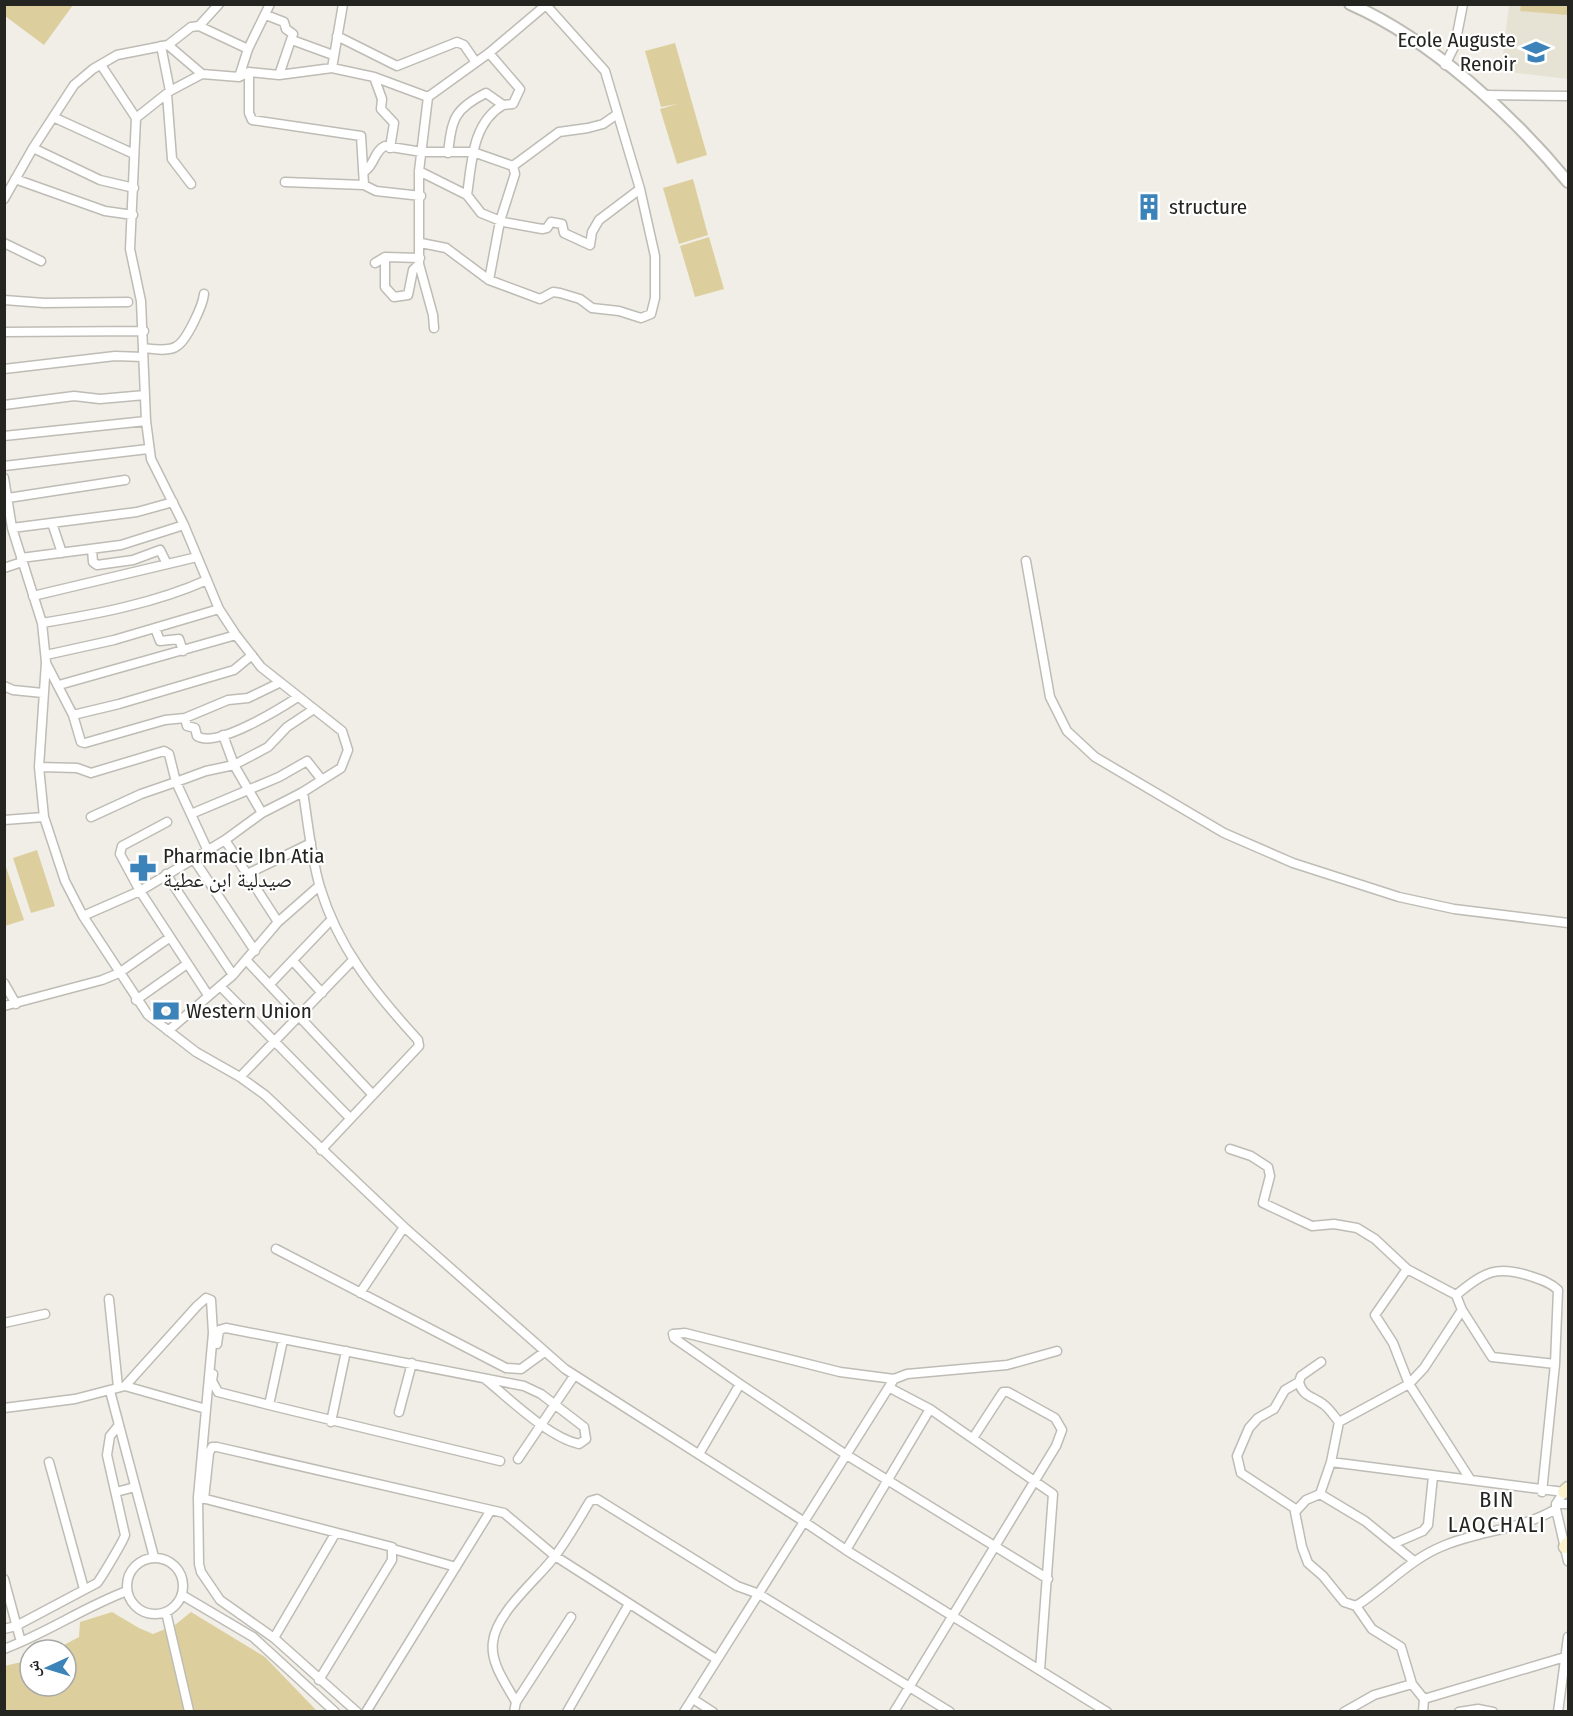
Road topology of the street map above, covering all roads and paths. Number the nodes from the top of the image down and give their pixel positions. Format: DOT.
graph roads {
  1 [pos="219,4"];
  2 [pos="270,4"];
  3 [pos="343,4"];
  4 [pos="1350,4"];
  5 [pos="1463,4"];
  6 [pos="547,5"];
  7 [pos="266,15"];
  8 [pos="199,26"];
  9 [pos="337,36"];
  10 [pos="292,40"];
  11 [pos="165,46"];
  12 [pos="248,49"];
  13 [pos="489,53"];
  14 [pos="333,55"];
  15 [pos="475,61"];
  16 [pos="101,64"];
  17 [pos="1446,65"];
  18 [pos="332,69"];
  19 [pos="249,72"];
  20 [pos="202,74"];
  21 [pos="279,75"];
  22 [pos="239,77"];
  23 [pos="374,77"];
  24 [pos="169,92"];
  25 [pos="1484,95"];
  26 [pos="1569,96"];
  27 [pos="428,97"];
  28 [pos="503,105"];
  29 [pos="616,115"];
  30 [pos="53,117"];
  31 [pos="136,118"];
  32 [pos="33,148"];
  33 [pos="390,148"];
  34 [pos="422,152"];
  35 [pos="473,152"];
  36 [pos="448,153"];
  37 [pos="134,154"];
  38 [pos="513,166"];
  39 [pos="365,171"];
  40 [pos="420,171"];
  41 [pos="15,179"];
  42 [pos="285,182"];
  43 [pos="1569,182"];
  44 [pos="191,184"];
  45 [pos="364,185"];
  46 [pos="134,188"];
  47 [pos="640,189"];
  48 [pos="467,195"];
  49 [pos="420,196"];
  50 [pos="4,199"];
  51 [pos="133,215"];
  52 [pos="500,220"];
  53 [pos="4,243"];
  54 [pos="421,243"];
  55 [pos="385,257"];
  56 [pos="41,261"];
  57 [pos="419,261"];
  58 [pos="375,262"];
  59 [pos="489,280"];
  60 [pos="204,294"];
  61 [pos="4,300"];
  62 [pos="128,302"];
  63 [pos="434,328"];
  64 [pos="144,331"];
  65 [pos="4,332"];
  66 [pos="143,353"];
  67 [pos="4,369"];
  68 [pos="145,395"];
  69 [pos="4,405"];
  70 [pos="146,421"];
  71 [pos="4,436"];
  72 [pos="148,449"];
  73 [pos="4,466"];
  74 [pos="4,478"];
  75 [pos="125,480"];
  76 [pos="8,498"];
  77 [pos="173,502"];
  78 [pos="52,524"];
  79 [pos="184,525"];
  80 [pos="12,528"];
  81 [pos="92,549"];
  82 [pos="62,553"];
  83 [pos="197,557"];
  84 [pos="22,560"];
  85 [pos="1026,561"];
  86 [pos="167,564"];
  87 [pos="4,568"];
  88 [pos="207,580"];
  89 [pos="33,596"];
  90 [pos="219,609"];
  91 [pos="42,623"];
  92 [pos="155,628"];
  93 [pos="236,635"];
  94 [pos="183,651"];
  95 [pos="252,655"];
  96 [pos="46,659"];
  97 [pos="279,683"];
  98 [pos="59,685"];
  99 [pos="4,686"];
  100 [pos="43,693"];
  101 [pos="298,697"];
  102 [pos="314,709"];
  103 [pos="73,715"];
  104 [pos="184,718"];
  105 [pos="223,735"];
  106 [pos="234,765"];
  107 [pos="39,767"];
  108 [pos="322,780"];
  109 [pos="176,782"];
  110 [pos="249,790"];
  111 [pos="303,792"];
  112 [pos="262,813"];
  113 [pos="191,814"];
  114 [pos="44,817"];
  115 [pos="91,817"];
  116 [pos="4,820"];
  117 [pos="167,822"];
  118 [pos="225,840"];
  119 [pos="311,843"];
  120 [pos="207,849"];
  121 [pos="193,858"];
  122 [pos="166,874"];
  123 [pos="245,875"];
  124 [pos="320,886"];
  125 [pos="140,891"];
  126 [pos="83,916"];
  127 [pos="332,919"];
  128 [pos="278,922"];
  129 [pos="1569,923"];
  130 [pos="169,938"];
  131 [pos="255,951"];
  132 [pos="246,961"];
  133 [pos="293,961"];
  134 [pos="352,961"];
  135 [pos="187,964"];
  136 [pos="119,973"];
  137 [pos="233,975"];
  138 [pos="4,982"];
  139 [pos="270,984"];
  140 [pos="220,986"];
  141 [pos="321,993"];
  142 [pos="208,995"];
  143 [pos="136,1000"];
  144 [pos="16,1004"];
  145 [pos="4,1006"];
  146 [pos="299,1016"];
  147 [pos="168,1031"];
  148 [pos="274,1039"];
  149 [pos="240,1077"];
  150 [pos="373,1095"];
  151 [pos="350,1118"];
  152 [pos="1230,1149"];
  153 [pos="321,1150"];
  154 [pos="404,1227"];
  155 [pos="276,1249"];
  156 [pos="1407,1269"];
  157 [pos="360,1293"];
  158 [pos="1456,1295"];
  159 [pos="109,1299"];
  160 [pos="1462,1310"];
  161 [pos="45,1314"];
  162 [pos="4,1323"];
  163 [pos="283,1340"];
  164 [pos="1057,1351"];
  165 [pos="346,1352"];
  166 [pos="543,1353"];
  167 [pos="1321,1362"];
  168 [pos="412,1363"];
  169 [pos="1554,1364"];
  170 [pos="574,1376"];
  171 [pos="485,1379"];
  172 [pos="894,1379"];
  173 [pos="1299,1382"];
  174 [pos="740,1383"];
  175 [pos="1409,1384"];
  176 [pos="117,1388"];
  177 [pos="890,1388"];
  178 [pos="268,1405"];
  179 [pos="554,1406"];
  180 [pos="4,1408"];
  181 [pos="206,1409"];
  182 [pos="930,1409"];
  183 [pos="399,1412"];
  184 [pos="331,1422"];
  185 [pos="1339,1422"];
  186 [pos="542,1424"];
  187 [pos="119,1425"];
  188 [pos="973,1438"];
  189 [pos="699,1454"];
  190 [pos="845,1454"];
  191 [pos="518,1459"];
  192 [pos="500,1461"];
  193 [pos="49,1462"];
  194 [pos="1331,1462"];
  195 [pos="1433,1476"];
  196 [pos="1470,1479"];
  197 [pos="887,1480"];
  198 [pos="1035,1481"];
  199 [pos="135,1487"];
  200 [pos="116,1492"];
  201 [pos="1542,1492"];
  202 [pos="1320,1494"];
  203 [pos="1567,1494"];
  204 [pos="201,1498"];
  205 [pos="1556,1507"];
  206 [pos="491,1510"];
  207 [pos="1297,1510"];
  208 [pos="803,1521"];
  209 [pos="335,1534"];
  210 [pos="1395,1543"];
  211 [pos="1567,1545"];
  212 [pos="993,1546"];
  213 [pos="393,1549"];
  214 [pos="846,1550"];
  215 [pos="555,1556"];
  216 [pos="154,1557"];
  217 [pos="1414,1561"];
  218 [pos="1569,1561"];
  219 [pos="456,1567"];
  220 [pos="4,1579"];
  221 [pos="1048,1579"];
  222 [pos="84,1589"];
  223 [pos="127,1591"];
  224 [pos="759,1594"];
  225 [pos="182,1595"];
  226 [pos="629,1604"];
  227 [pos="1356,1606"];
  228 [pos="166,1612"];
  229 [pos="952,1614"];
  230 [pos="571,1617"];
  231 [pos="16,1626"];
  232 [pos="4,1629"];
  233 [pos="1569,1636"];
  234 [pos="20,1638"];
  235 [pos="28,1638"];
  236 [pos="274,1638"];
  237 [pos="1565,1657"];
  238 [pos="716,1659"];
  239 [pos="1041,1670"];
  240 [pos="319,1680"];
  241 [pos="1412,1684"];
  242 [pos="910,1686"];
  243 [pos="693,1699"];
  244 [pos="1424,1699"];
  245 [pos="515,1709"];
  246 [pos="189,1711"];
  247 [pos="335,1712"];
  248 [pos="357,1712"];
  249 [pos="366,1712"];
  250 [pos="567,1712"];
  251 [pos="684,1712"];
  252 [pos="713,1712"];
  253 [pos="894,1712"];
  254 [pos="950,1712"];
  255 [pos="1107,1712"];
  256 [pos="1344,1712"];
  257 [pos="1424,1712"];
  258 [pos="1459,1712"];
  259 [pos="1493,1712"];
  260 [pos="1558,1712"];
  1 -- 8 [label="street"];
  2 -- 7 [label="street"];
  3 -- 9 [label="street"];
  4 -- 17 [label="street"];
  5 -- 17 [label="street"];
  6 -- 13 [label="street"];
  6 -- 29 [label="street"];
  7 -- 10 [label="street"];
  7 -- 12 [label="street"];
  8 -- 11 [label="street"];
  8 -- 12 [label="street"];
  9 -- 14 [label="street"];
  9 -- 15 [label="street"];
  10 -- 14 [label="street"];
  10 -- 21 [label="street"];
  11 -- 16 [label="street"];
  11 -- 20 [label="street"];
  11 -- 24 [label="street"];
  12 -- 22 [label="street"];
  13 -- 15 [label="street"];
  13 -- 28 [label="street"];
  14 -- 18 [label="street"];
  15 -- 27 [label="street"];
  16 -- 30 [label="street"];
  16 -- 31 [label="street"];
  17 -- 25 [label="street"];
  18 -- 21 [label="street"];
  18 -- 23 [label="street"];
  19 -- 21 [label="street"];
  19 -- 22 [label="street"];
  19 -- 39 [label="street"];
  20 -- 22 [label="street"];
  20 -- 24 [label="street"];
  23 -- 27 [label="street"];
  23 -- 33 [label="street"];
  24 -- 31 [label="street"];
  24 -- 44 [label="street"];
  25 -- 26 [label="street"];
  25 -- 43 [label="street"];
  27 -- 34 [label="street"];
  28 -- 35 [label="street"];
  28 -- 36 [label="street"];
  29 -- 38 [label="street"];
  29 -- 47 [label="street"];
  30 -- 32 [label="street"];
  30 -- 37 [label="street"];
  31 -- 37 [label="street"];
  32 -- 41 [label="street"];
  32 -- 46 [label="street"];
  33 -- 34 [label="street"];
  33 -- 39 [label="street"];
  34 -- 36 [label="street"];
  34 -- 40 [label="street"];
  35 -- 36 [label="street"];
  35 -- 38 [label="street"];
  35 -- 48 [label="street"];
  37 -- 46 [label="street"];
  38 -- 52 [label="street"];
  39 -- 45 [label="street"];
  40 -- 48 [label="street"];
  40 -- 49 [label="street"];
  41 -- 50 [label="street"];
  41 -- 51 [label="street"];
  42 -- 45 [label="street"];
  45 -- 49 [label="street"];
  46 -- 51 [label="street"];
  47 -- 52 [label="street"];
  47 -- 59 [label="street"];
  48 -- 52 [label="street"];
  49 -- 54 [label="street"];
  51 -- 64 [label="street"];
  52 -- 59 [label="street"];
  53 -- 56 [label="street"];
  54 -- 57 [label="street"];
  54 -- 59 [label="street"];
  55 -- 57 [label="street"];
  55 -- 57 [label="street"];
  55 -- 58 [label="street"];
  57 -- 63 [label="street"];
  60 -- 66 [label="street"];
  61 -- 62 [label="street"];
  64 -- 65 [label="street"];
  64 -- 66 [label="street"];
  66 -- 67 [label="street"];
  66 -- 68 [label="street"];
  68 -- 69 [label="street"];
  68 -- 70 [label="street"];
  70 -- 71 [label="street"];
  70 -- 72 [label="street"];
  72 -- 73 [label="street"];
  72 -- 77 [label="street"];
  74 -- 76 [label="street"];
  75 -- 76 [label="street"];
  76 -- 80 [label="street"];
  77 -- 78 [label="street"];
  77 -- 79 [label="street"];
  78 -- 80 [label="street"];
  78 -- 82 [label="street"];
  79 -- 81 [label="street"];
  79 -- 83 [label="street"];
  80 -- 84 [label="street"];
  81 -- 82 [label="street"];
  81 -- 86 [label="street"];
  82 -- 84 [label="street"];
  83 -- 86 [label="street"];
  83 -- 88 [label="street"];
  84 -- 87 [label="street"];
  84 -- 89 [label="street"];
  85 -- 129 [label="street"];
  86 -- 89 [label="street"];
  88 -- 90 [label="street"];
  88 -- 91 [label="street"];
  89 -- 91 [label="street"];
  90 -- 92 [label="street"];
  90 -- 93 [label="street"];
  91 -- 96 [label="street"];
  92 -- 94 [label="street"];
  92 -- 96 [label="street"];
  93 -- 94 [label="street"];
  93 -- 95 [label="street"];
  94 -- 98 [label="street"];
  95 -- 97 [label="street"];
  95 -- 103 [label="street"];
  96 -- 98 [label="street"];
  96 -- 100 [label="street"];
  97 -- 101 [label="street"];
  97 -- 104 [label="street"];
  98 -- 103 [label="street"];
  99 -- 100 [label="street"];
  100 -- 107 [label="street"];
  101 -- 102 [label="street"];
  101 -- 105 [label="street"];
  102 -- 106 [label="street"];
  102 -- 108 [label="street"];
  103 -- 104 [label="street"];
  104 -- 105 [label="street"];
  105 -- 106 [label="street"];
  106 -- 109 [label="street"];
  106 -- 110 [label="street"];
  107 -- 109 [label="street"];
  107 -- 114 [label="street"];
  108 -- 110 [label="street"];
  108 -- 111 [label="street"];
  109 -- 113 [label="street"];
  109 -- 115 [label="street"];
  110 -- 112 [label="street"];
  110 -- 113 [label="street"];
  111 -- 112 [label="street"];
  111 -- 119 [label="street"];
  112 -- 118 [label="street"];
  113 -- 120 [label="street"];
  114 -- 116 [label="street"];
  114 -- 126 [label="street"];
  117 -- 125 [label="street"];
  118 -- 120 [label="street"];
  118 -- 123 [label="street"];
  119 -- 123 [label="street"];
  119 -- 124 [label="street"];
  120 -- 121 [label="street"];
  121 -- 122 [label="street"];
  121 -- 131 [label="street"];
  122 -- 125 [label="street"];
  122 -- 137 [label="street"];
  123 -- 128 [label="street"];
  124 -- 127 [label="street"];
  124 -- 128 [label="street"];
  125 -- 126 [label="street"];
  125 -- 130 [label="street"];
  126 -- 136 [label="street"];
  127 -- 133 [label="street"];
  127 -- 134 [label="street"];
  128 -- 131 [label="street"];
  130 -- 135 [label="street"];
  130 -- 136 [label="street"];
  131 -- 132 [label="street"];
  132 -- 137 [label="street"];
  132 -- 139 [label="street"];
  133 -- 139 [label="street"];
  133 -- 141 [label="street"];
  134 -- 141 [label="street"];
  134 -- 150 [label="street"];
  135 -- 142 [label="street"];
  135 -- 143 [label="street"];
  136 -- 143 [label="street"];
  136 -- 144 [label="street"];
  137 -- 140 [label="street"];
  138 -- 144 [label="street"];
  139 -- 146 [label="street"];
  140 -- 142 [label="street"];
  140 -- 148 [label="street"];
  141 -- 146 [label="street"];
  142 -- 147 [label="street"];
  143 -- 147 [label="street"];
  144 -- 145 [label="street"];
  146 -- 148 [label="street"];
  146 -- 150 [label="street"];
  147 -- 149 [label="street"];
  148 -- 149 [label="street"];
  148 -- 151 [label="street"];
  149 -- 153 [label="street"];
  150 -- 151 [label="street"];
  151 -- 153 [label="street"];
  152 -- 156 [label="street"];
  153 -- 154 [label="street"];
  154 -- 157 [label="street"];
  154 -- 166 [label="street"];
  155 -- 157 [label="street"];
  156 -- 158 [label="street"];
  156 -- 175 [label="street"];
  157 -- 166 [label="street"];
  158 -- 160 [label="street"];
  158 -- 169 [label="street"];
  159 -- 176 [label="street"];
  160 -- 169 [label="street"];
  160 -- 175 [label="street"];
  161 -- 162 [label="street"];
  163 -- 165 [label="street"];
  163 -- 178 [label="street"];
  163 -- 178 [label="street"];
  164 -- 172 [label="street"];
  165 -- 168 [label="street"];
  165 -- 184 [label="street"];
  166 -- 170 [label="street"];
  167 -- 173 [label="street"];
  168 -- 171 [label="street"];
  168 -- 183 [label="street"];
  169 -- 201 [label="street"];
  170 -- 179 [label="street"];
  170 -- 189 [label="street"];
  171 -- 179 [label="street"];
  171 -- 186 [label="street"];
  172 -- 174 [label="street"];
  172 -- 177 [label="street"];
  173 -- 185 [label="street"];
  173 -- 207 [label="street"];
  174 -- 189 [label="street"];
  174 -- 190 [label="street"];
  175 -- 185 [label="street"];
  175 -- 196 [label="street"];
  176 -- 180 [label="street"];
  176 -- 181 [label="street"];
  176 -- 181 [label="street"];
  176 -- 187 [label="street"];
  177 -- 182 [label="street"];
  177 -- 190 [label="street"];
  178 -- 184 [label="street"];
  179 -- 186 [label="street"];
  179 -- 186 [label="street"];
  181 -- 204 [label="street"];
  182 -- 188 [label="street"];
  182 -- 197 [label="street"];
  184 -- 192 [label="street"];
  185 -- 194 [label="street"];
  186 -- 191 [label="street"];
  187 -- 199 [label="street"];
  187 -- 200 [label="street"];
  188 -- 198 [label="street"];
  188 -- 198 [label="street"];
  189 -- 208 [label="street"];
  190 -- 197 [label="street"];
  190 -- 208 [label="street"];
  193 -- 222 [label="street"];
  194 -- 195 [label="street"];
  194 -- 202 [label="street"];
  195 -- 196 [label="street"];
  195 -- 210 [label="street"];
  196 -- 201 [label="street"];
  197 -- 212 [label="street"];
  197 -- 214 [label="street"];
  198 -- 212 [label="street"];
  198 -- 221 [label="street"];
  199 -- 200 [label="street"];
  199 -- 216 [label="street"];
  200 -- 222 [label="street"];
  201 -- 203 [label="street"];
  202 -- 207 [label="street"];
  202 -- 210 [label="street"];
  203 -- 205 [label="street"];
  204 -- 206 [label="street"];
  204 -- 209 [label="street"];
  204 -- 236 [label="street"];
  205 -- 211 [label="street"];
  205 -- 217 [label="street"];
  206 -- 215 [label="street"];
  206 -- 219 [label="street"];
  207 -- 227 [label="street"];
  208 -- 214 [label="street"];
  208 -- 224 [label="street"];
  209 -- 213 [label="street"];
  209 -- 236 [label="street"];
  210 -- 217 [label="street"];
  211 -- 218 [label="street"];
  212 -- 221 [label="street"];
  212 -- 229 [label="street"];
  213 -- 219 [label="street"];
  213 -- 240 [label="street"];
  214 -- 229 [label="street"];
  215 -- 224 [label="street"];
  215 -- 226 [label="street"];
  215 -- 245 [label="street"];
  216 -- 223 [label="street"];
  216 -- 225 [label="street"];
  217 -- 227 [label="street"];
  219 -- 249 [label="street"];
  220 -- 231 [label="street"];
  221 -- 239 [label="street"];
  222 -- 231 [label="street"];
  223 -- 228 [label="street"];
  223 -- 235 [label="street"];
  224 -- 238 [label="street"];
  224 -- 242 [label="street"];
  225 -- 228 [label="street"];
  225 -- 247 [label="street"];
  226 -- 238 [label="street"];
  226 -- 250 [label="street"];
  227 -- 241 [label="street"];
  228 -- 246 [label="street"];
  229 -- 239 [label="street"];
  229 -- 242 [label="street"];
  230 -- 245 [label="street"];
  231 -- 232 [label="street"];
  231 -- 234 [label="street"];
  233 -- 237 [label="street"];
  236 -- 240 [label="street"];
  237 -- 244 [label="street"];
  237 -- 260 [label="street"];
  238 -- 243 [label="street"];
  239 -- 255 [label="street"];
  240 -- 248 [label="street"];
  241 -- 244 [label="street"];
  241 -- 256 [label="street"];
  242 -- 253 [label="street"];
  242 -- 254 [label="street"];
  243 -- 251 [label="street"];
  243 -- 252 [label="street"];
  244 -- 257 [label="street"];
  258 -- 259 [label="street"];
}
